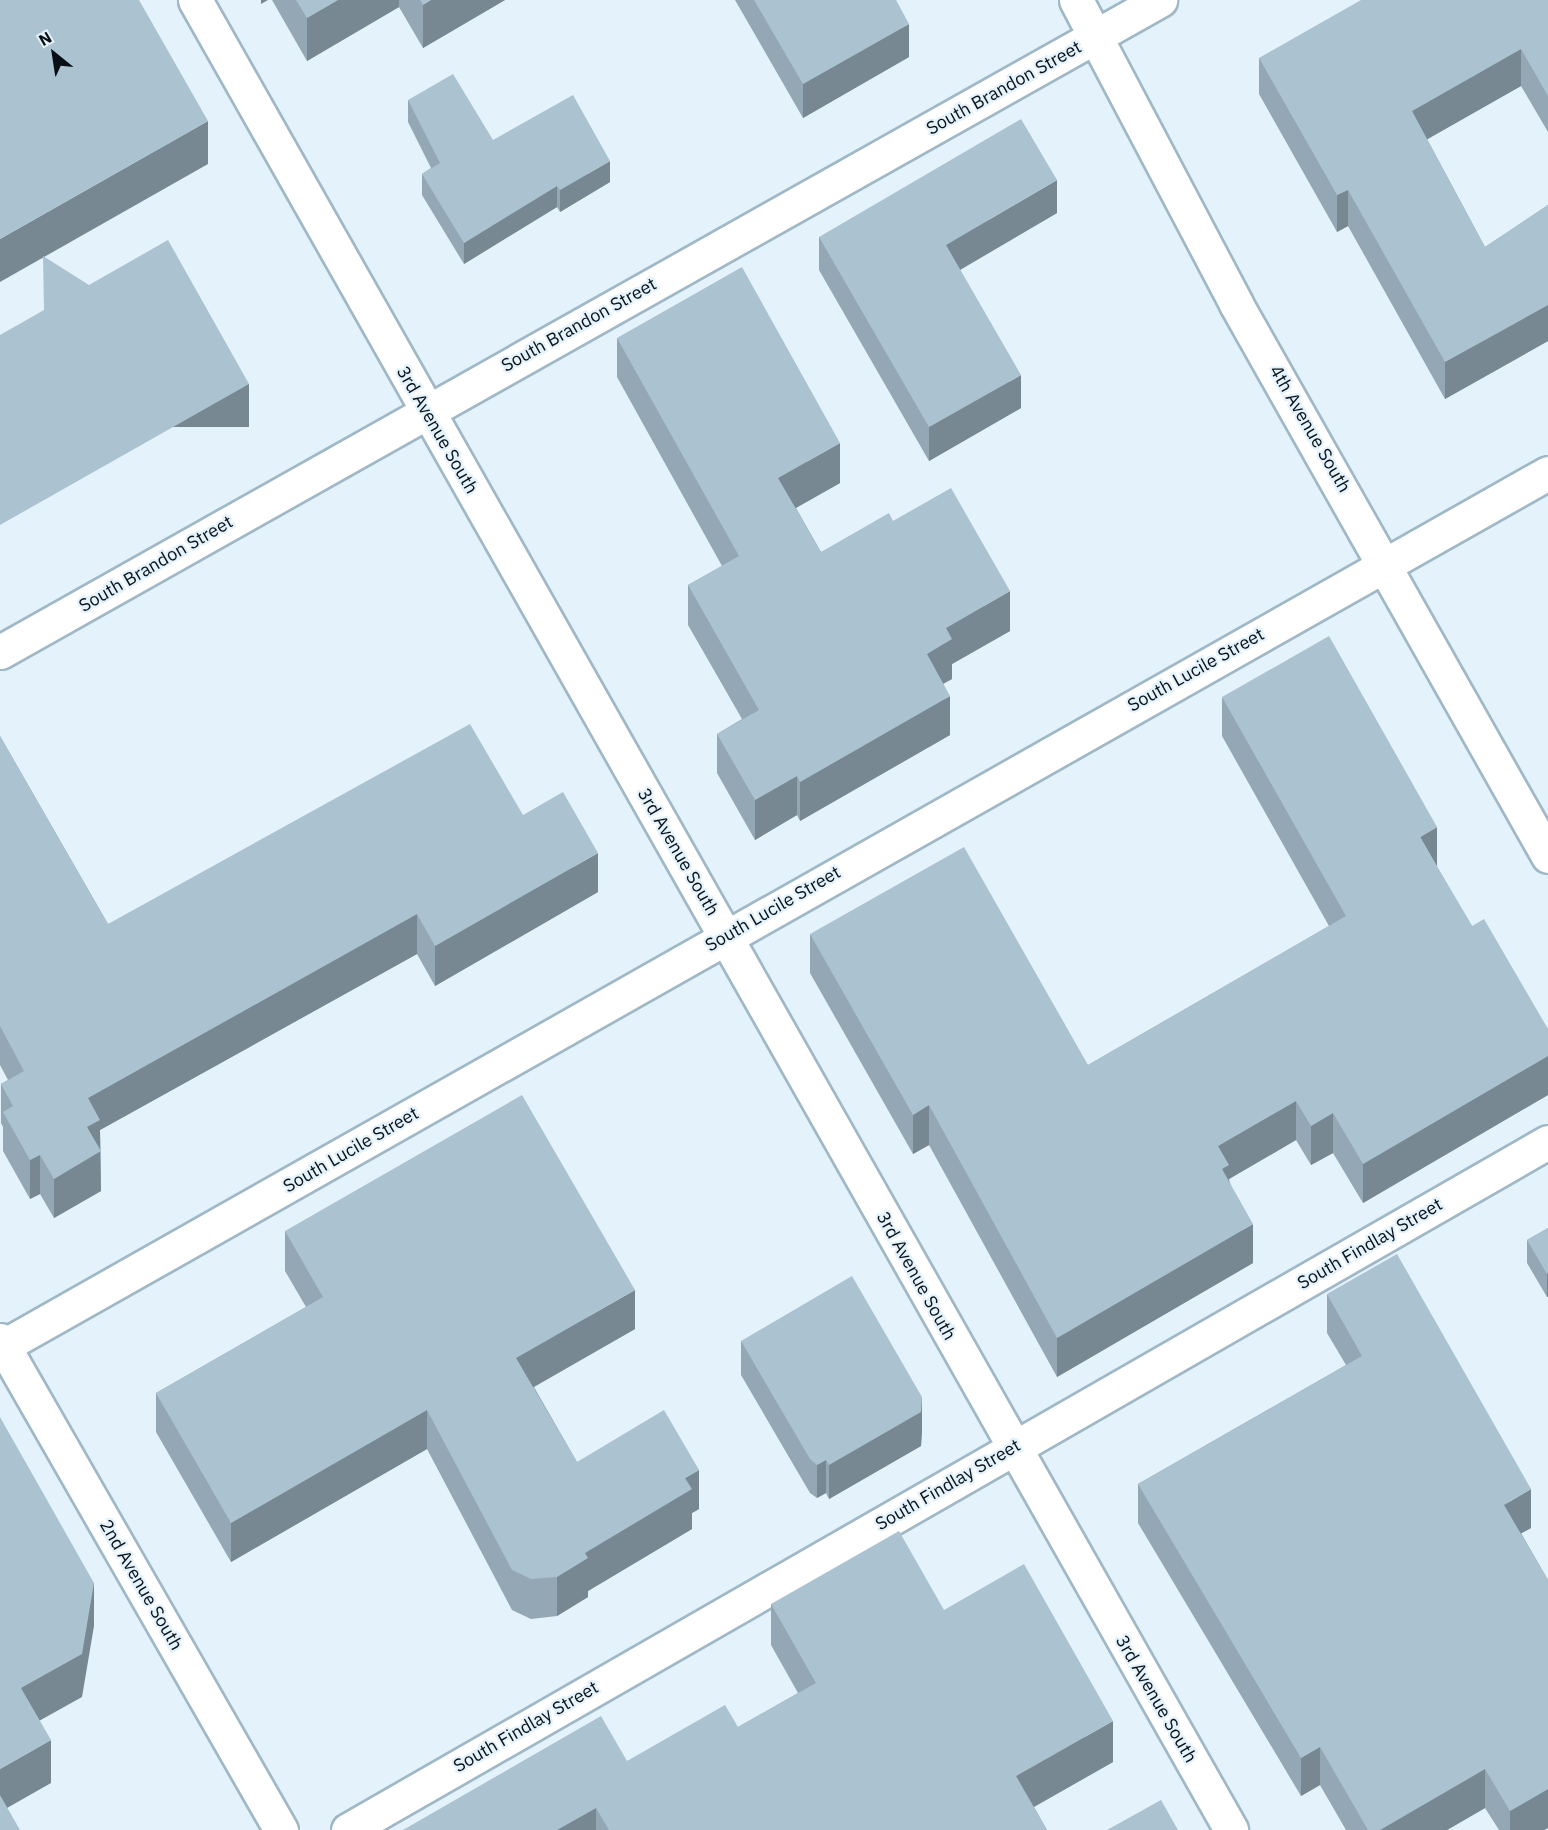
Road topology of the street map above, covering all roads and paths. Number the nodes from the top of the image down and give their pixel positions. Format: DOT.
graph roads {
  1 [pos="195,0"];
  2 [pos="1076,0"];
  3 [pos="1160,0"];
  4 [pos="1097,36"];
  5 [pos="425,411"];
  6 [pos="1548,473"];
  7 [pos="1387,563"];
  8 [pos="0,652"];
  9 [pos="1548,856"];
  10 [pos="727,936"];
  11 [pos="1548,1142"];
  12 [pos="1,1345"];
  13 [pos="1013,1448"];
  14 [pos="281,1830"];
  15 [pos="348,1830"];
  16 [pos="1231,1830"];
  1 -- 5 [label="street, 3rd Avenue South"];
  2 -- 4 [label="street, 4th Avenue South"];
  3 -- 4 [label="street, South Brandon Street"];
  4 -- 5 [label="street, South Brandon Street"];
  4 -- 7 [label="street, 4th Avenue South"];
  5 -- 8 [label="street, South Brandon Street"];
  5 -- 10 [label="street, 3rd Avenue South"];
  6 -- 7 [label="street, South Lucile Street"];
  7 -- 9 [label="street, 4th Avenue South"];
  7 -- 10 [label="street, South Lucile Street"];
  10 -- 12 [label="street, South Lucile Street"];
  10 -- 13 [label="street, 3rd Avenue South"];
  11 -- 13 [label="street, South Findlay Street"];
  12 -- 14 [label="street, 2nd Avenue South"];
  13 -- 15 [label="street, South Findlay Street"];
  13 -- 16 [label="street, 3rd Avenue South"];
}
